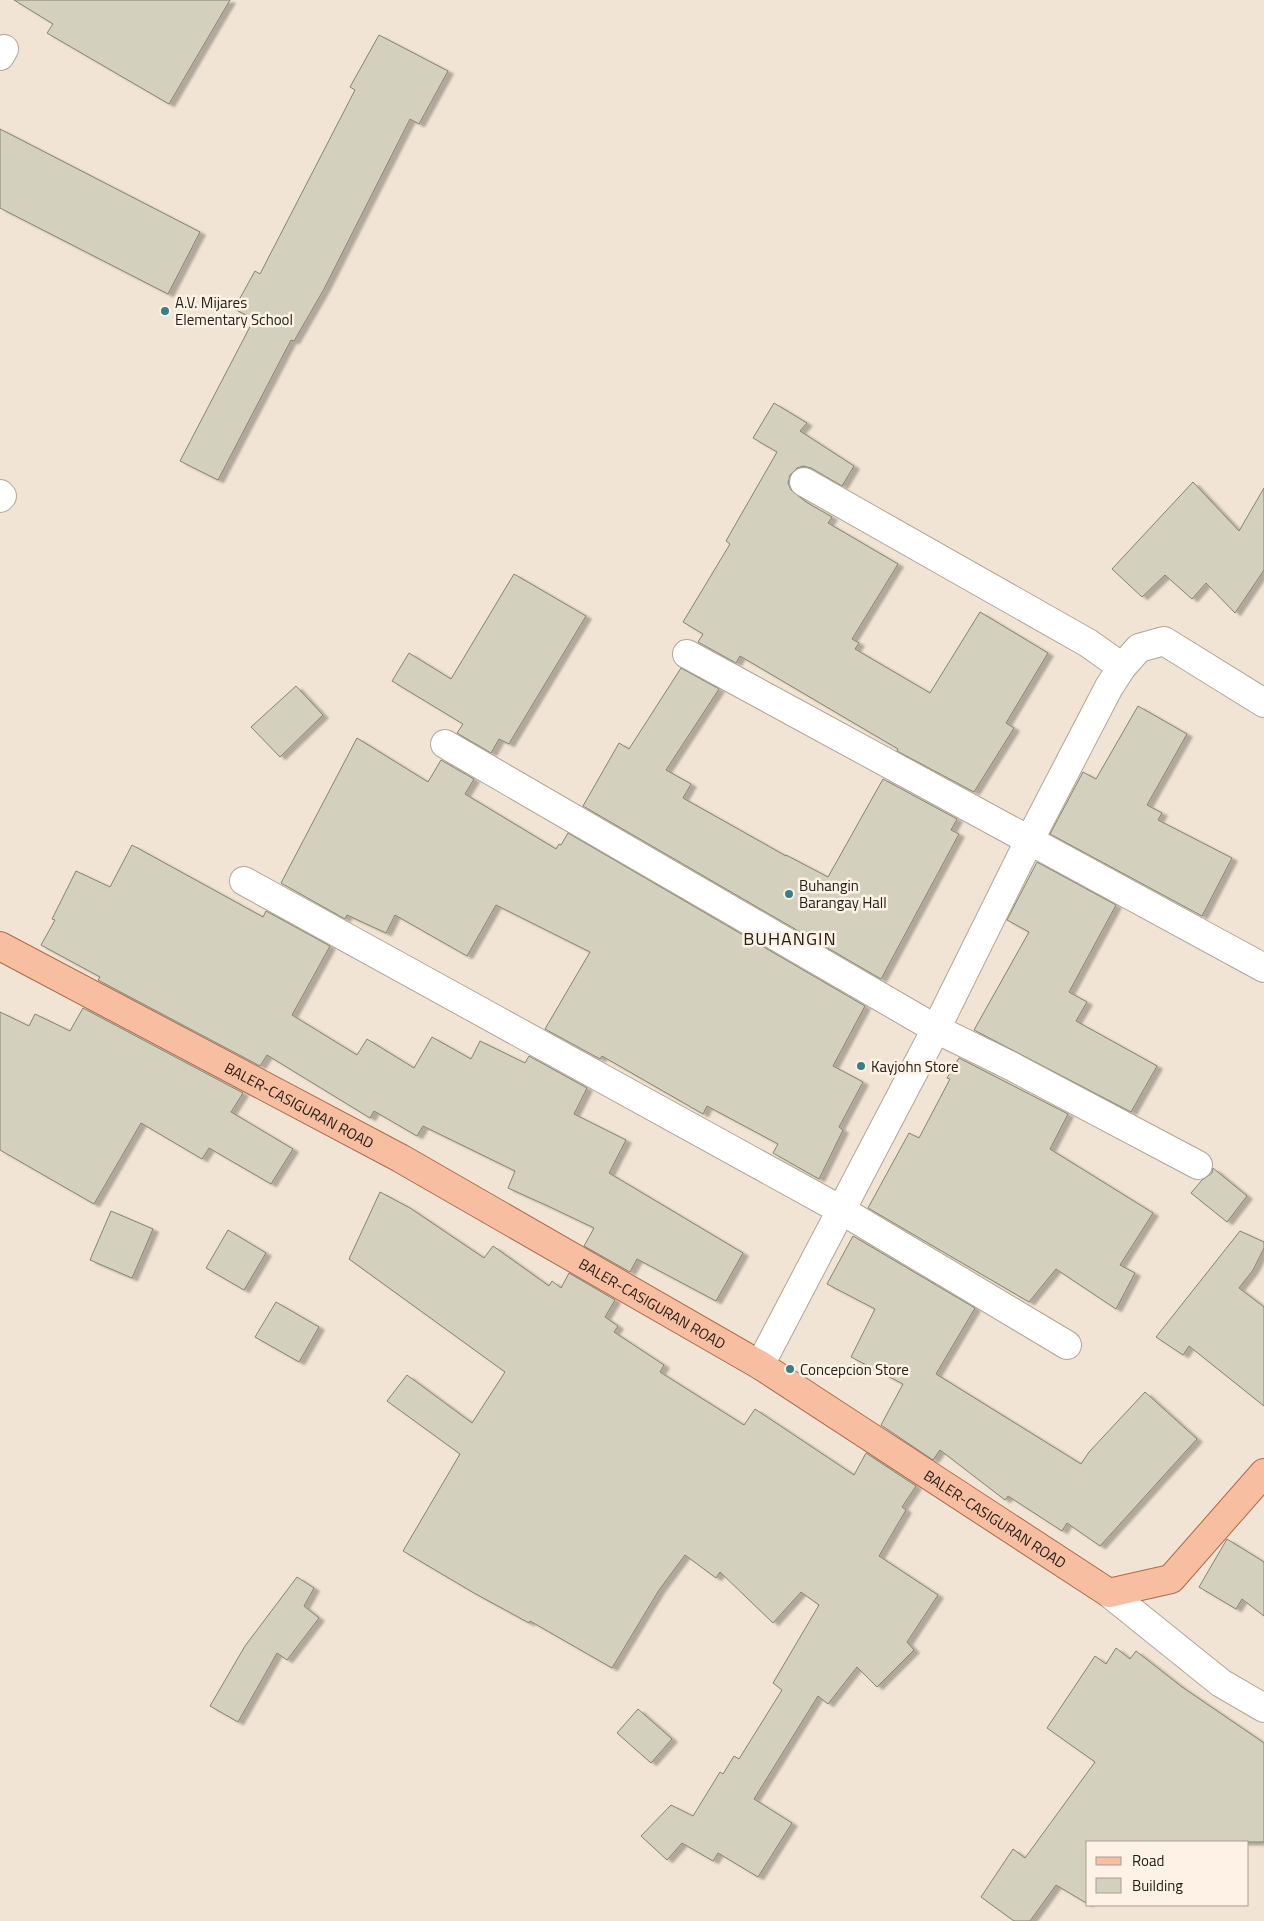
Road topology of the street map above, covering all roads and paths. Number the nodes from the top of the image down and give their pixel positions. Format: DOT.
graph roads {
  1 [pos="804,482"];
  2 [pos="687,654"];
  3 [pos="1122,667"];
  4 [pos="1264,703"];
  5 [pos="445,744"];
  6 [pos="1028,841"];
  7 [pos="244,881"];
  8 [pos="0,946"];
  9 [pos="1264,968"];
  10 [pos="936,1029"];
  11 [pos="1198,1165"];
  12 [pos="841,1210"];
  13 [pos="1067,1345"];
  14 [pos="760,1365"];
  15 [pos="1264,1474"];
  16 [pos="1109,1593"];
  17 [pos="1264,1708"];
  1 -- 3 [label="street"];
  2 -- 6 [label="street"];
  3 -- 4 [label="street"];
  3 -- 6 [label="street"];
  5 -- 10 [label="street"];
  6 -- 9 [label="street"];
  6 -- 10 [label="street"];
  7 -- 12 [label="street"];
  8 -- 14 [label="main road, BALER-CASIGURAN ROAD"];
  10 -- 11 [label="street"];
  10 -- 12 [label="street"];
  12 -- 13 [label="street"];
  12 -- 14 [label="street"];
  14 -- 16 [label="main road, BALER-CASIGURAN ROAD"];
  15 -- 16 [label="main road"];
  16 -- 17 [label="street"];
}
